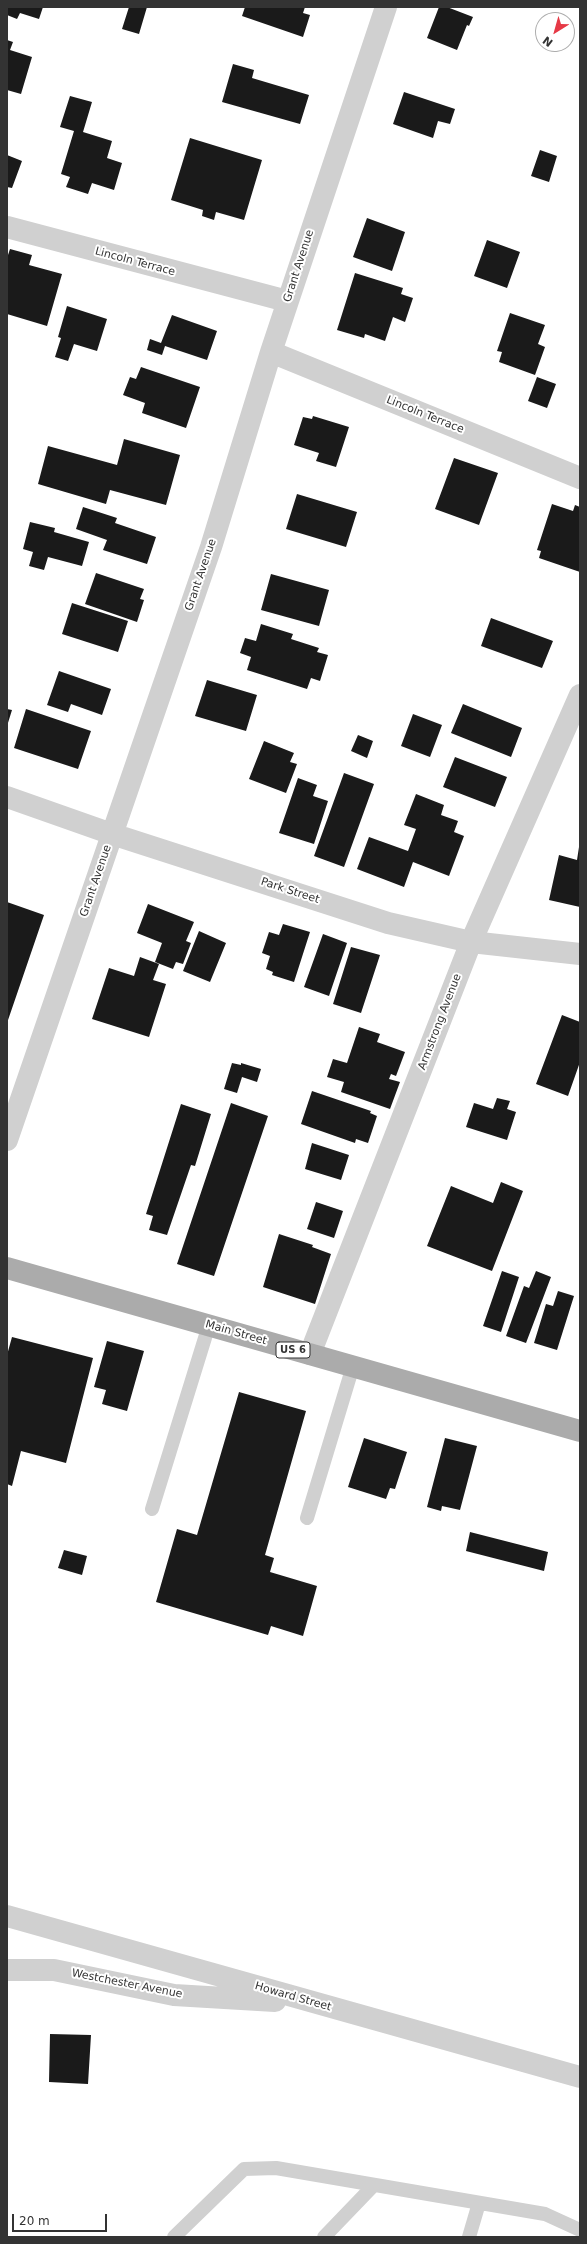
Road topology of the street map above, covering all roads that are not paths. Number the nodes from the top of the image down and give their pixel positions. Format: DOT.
graph roads {
  1 [pos="386,7"];
  2 [pos="7,227"];
  3 [pos="287,301"];
  4 [pos="271,352"];
  5 [pos="580,478"];
  6 [pos="580,695"];
  7 [pos="7,796"];
  8 [pos="112,834"];
  9 [pos="471,942"];
  10 [pos="580,954"];
  11 [pos="7,1140"];
  12 [pos="7,1268"];
  13 [pos="209,1325"];
  14 [pos="310,1354"];
  15 [pos="353,1366"];
  16 [pos="580,1431"];
  17 [pos="152,1509"];
  18 [pos="307,1518"];
  19 [pos="7,1916"];
  20 [pos="7,1970"];
  21 [pos="318,2004"];
  22 [pos="580,2077"];
  23 [pos="374,2185"];
  24 [pos="479,2203"];
  25 [pos="580,2230"];
  26 [pos="174,2237"];
  27 [pos="324,2237"];
  28 [pos="469,2237"];
  1 -- 3 [label="street, Grant Avenue"];
  2 -- 3 [label="street, Lincoln Terrace"];
  3 -- 4 [label="street, Grant Avenue"];
  4 -- 5 [label="street, Lincoln Terrace"];
  4 -- 8 [label="street, Grant Avenue"];
  6 -- 9 [label="street, Armstrong Avenue"];
  7 -- 8 [label="street, Park Street"];
  8 -- 9 [label="street, Park Street"];
  8 -- 11 [label="street, Grant Avenue"];
  9 -- 10 [label="street, Park Street"];
  9 -- 14 [label="street, Armstrong Avenue"];
  12 -- 13 [label="main road, Main Street / US 6"];
  13 -- 14 [label="main road, Main Street / US 6"];
  13 -- 17 [label="lane"];
  14 -- 15 [label="main road, Main Street / US 6"];
  15 -- 16 [label="main road, Main Street / US 6"];
  15 -- 18 [label="lane"];
  19 -- 21 [label="street, Howard Street"];
  20 -- 21 [label="street, Westchester Avenue"];
  21 -- 22 [label="street, Howard Street"];
  23 -- 24 [label="lane"];
  23 -- 26 [label="lane"];
  23 -- 27 [label="lane"];
  24 -- 25 [label="lane"];
  24 -- 28 [label="lane"];
}
